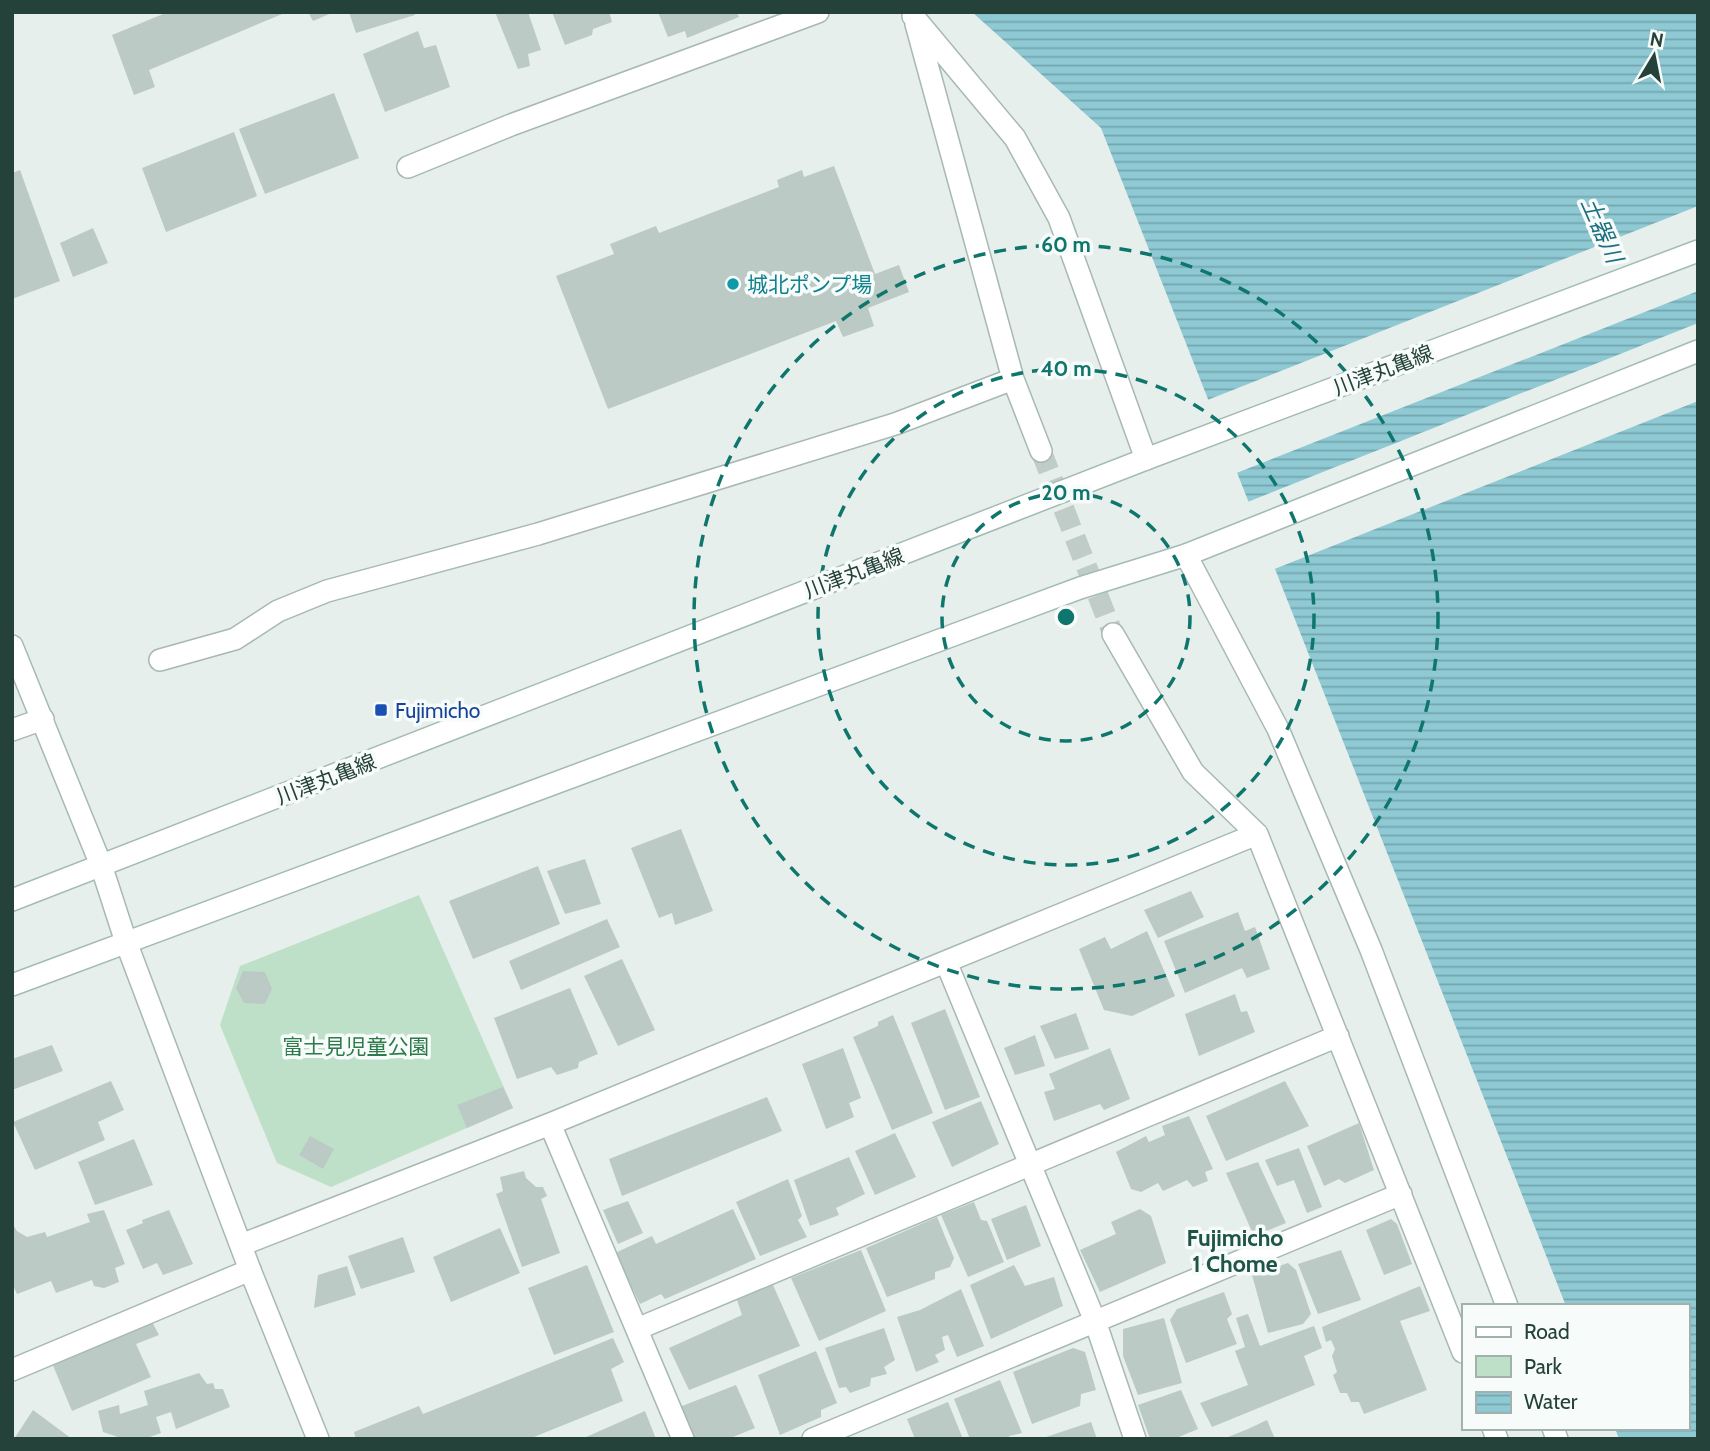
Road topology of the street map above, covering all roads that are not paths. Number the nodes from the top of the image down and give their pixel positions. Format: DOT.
graph roads {
  1 [pos="818,12"];
  2 [pos="913,14"];
  3 [pos="408,167"];
  4 [pos="1698,251"];
  5 [pos="1698,351"];
  6 [pos="1013,379"];
  7 [pos="1041,452"];
  8 [pos="1146,459"];
  9 [pos="1186,555"];
  10 [pos="1112,634"];
  11 [pos="12,646"];
  12 [pos="160,660"];
  13 [pos="43,719"];
  14 [pos="12,730"];
  15 [pos="1257,834"];
  16 [pos="101,864"];
  17 [pos="12,900"];
  18 [pos="126,942"];
  19 [pos="946,962"];
  20 [pos="12,985"];
  21 [pos="1338,1036"];
  22 [pos="550,1124"];
  23 [pos="1029,1164"];
  24 [pos="1401,1194"];
  25 [pos="241,1245"];
  26 [pos="250,1270"];
  27 [pos="1506,1304"];
  28 [pos="1095,1321"];
  29 [pos="636,1329"];
  30 [pos="1462,1349"];
  31 [pos="12,1370"];
  32 [pos="318,1439"];
  33 [pos="682,1439"];
  34 [pos="813,1439"];
  35 [pos="1135,1439"];
  1 -- 3 [label="street"];
  2 -- 6 [label="street"];
  2 -- 8 [label="street"];
  4 -- 8 [label="street, 川津丸亀線"];
  5 -- 9 [label="street"];
  6 -- 7 [label="street"];
  6 -- 12 [label="street"];
  8 -- 16 [label="street, 川津丸亀線"];
  9 -- 18 [label="street"];
  9 -- 27 [label="street"];
  10 -- 15 [label="street"];
  11 -- 13 [label="street"];
  13 -- 14 [label="street"];
  13 -- 16 [label="street"];
  15 -- 19 [label="street"];
  15 -- 21 [label="street"];
  16 -- 17 [label="street, 川津丸亀線"];
  16 -- 18 [label="street"];
  18 -- 20 [label="street"];
  18 -- 25 [label="street"];
  19 -- 22 [label="street"];
  19 -- 23 [label="street"];
  21 -- 23 [label="street"];
  21 -- 24 [label="street"];
  22 -- 25 [label="street"];
  22 -- 29 [label="street"];
  23 -- 28 [label="street"];
  23 -- 29 [label="street"];
  24 -- 28 [label="street"];
  24 -- 30 [label="street"];
  25 -- 26 [label="street"];
  26 -- 31 [label="street"];
  26 -- 32 [label="street"];
  28 -- 34 [label="street"];
  28 -- 35 [label="street"];
  29 -- 33 [label="street"];
}
